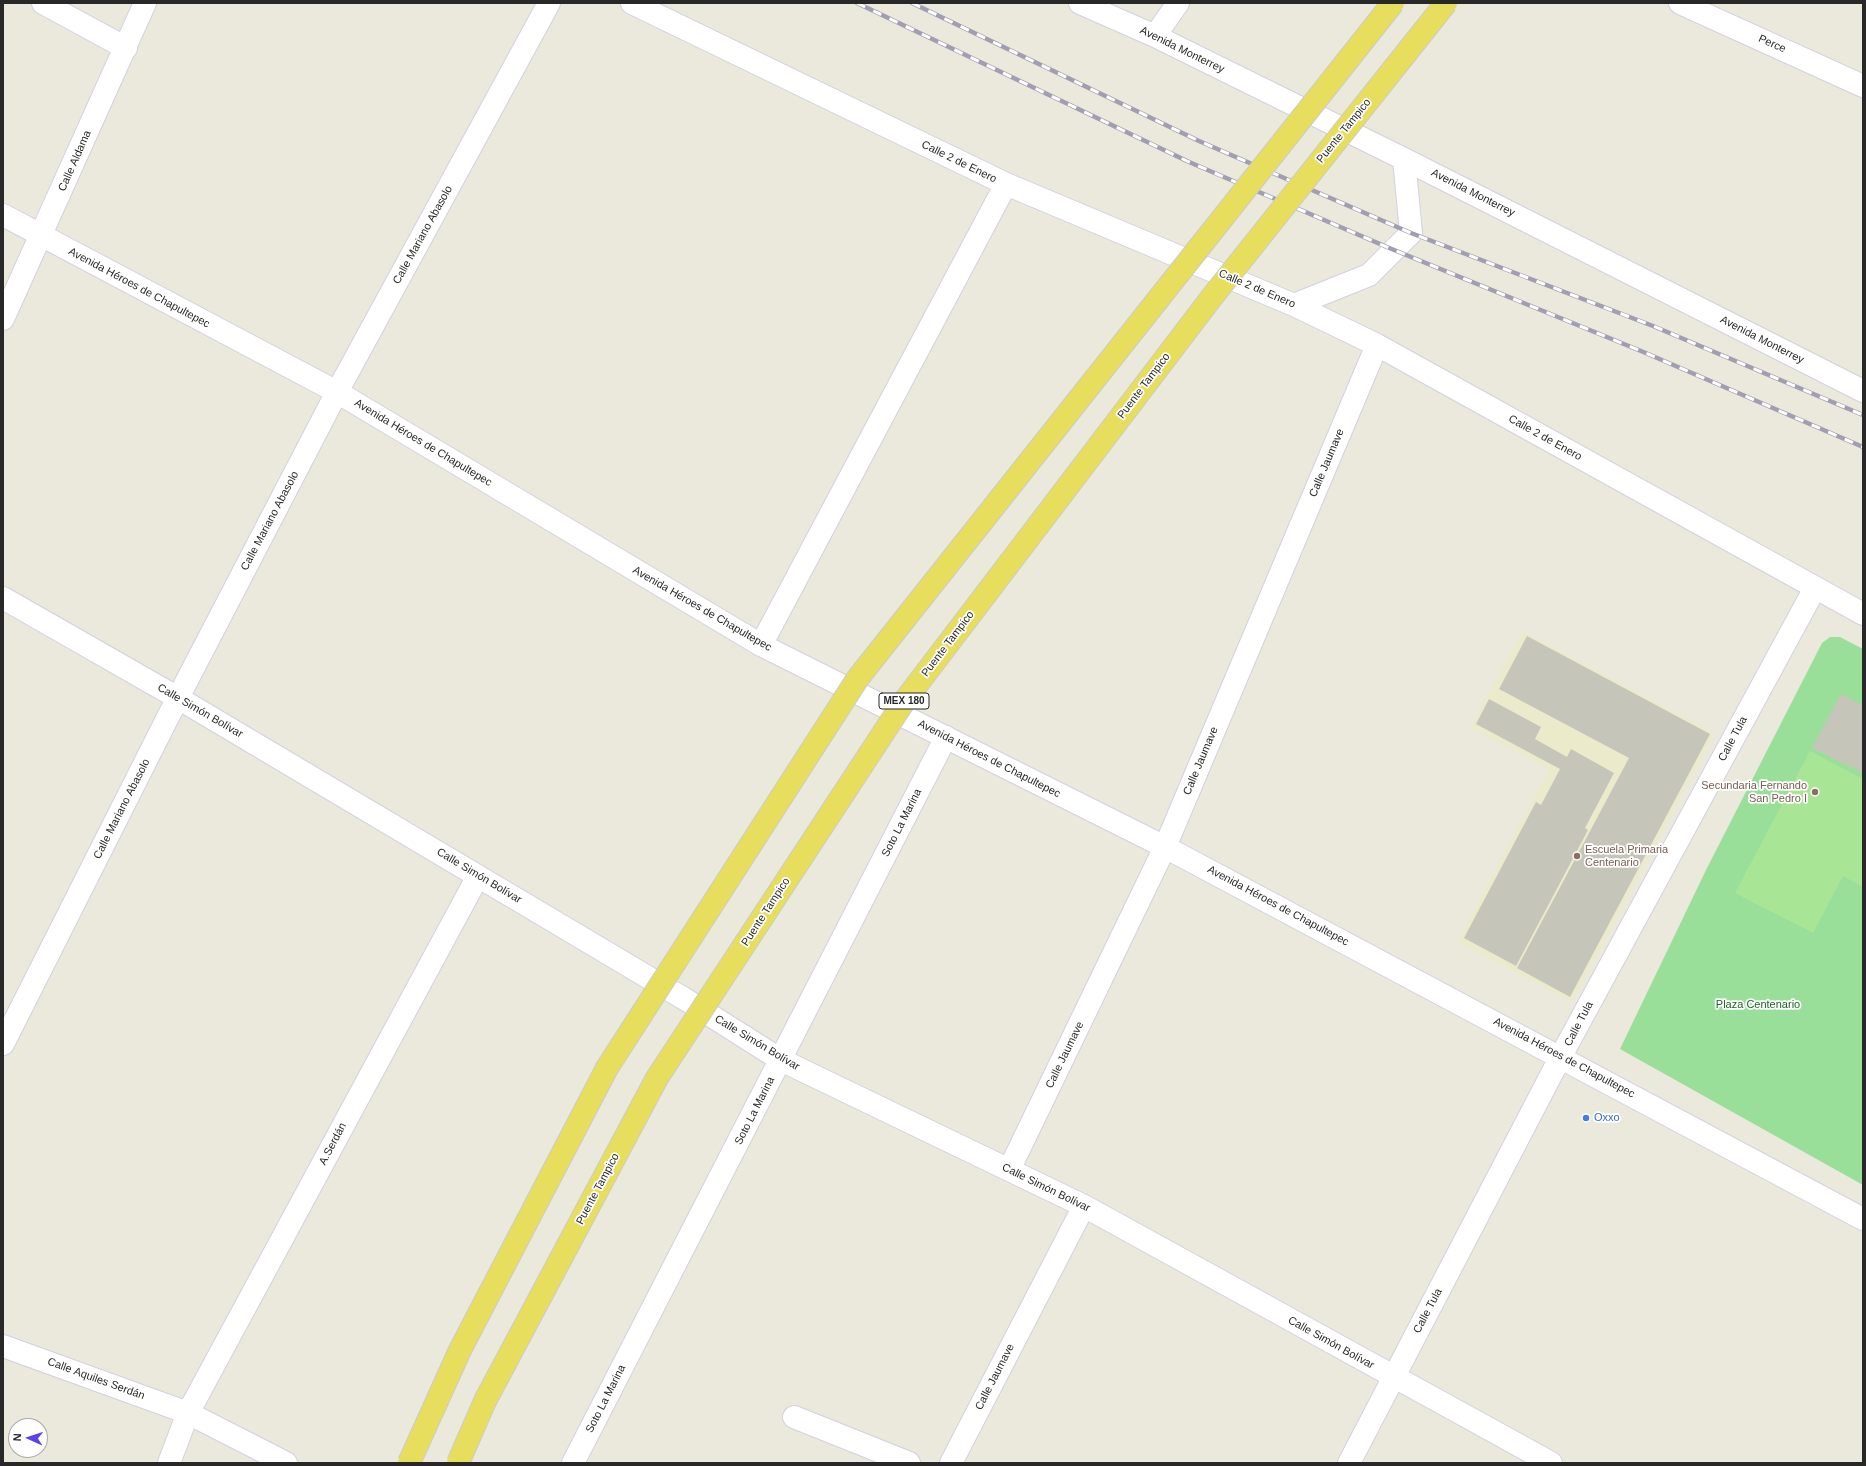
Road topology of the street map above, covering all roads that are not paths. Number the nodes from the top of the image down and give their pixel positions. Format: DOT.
graph roads {
  1 [pos="43,3"];
  2 [pos="145,3"];
  3 [pos="549,3"];
  4 [pos="632,3"];
  5 [pos="1080,3"];
  6 [pos="1178,3"];
  7 [pos="1394,3"];
  8 [pos="1446,3"];
  9 [pos="1680,3"];
  10 [pos="1104,8"];
  11 [pos="1155,36"];
  12 [pos="126,48"];
  13 [pos="1863,86"];
  14 [pos="1404,159"];
  15 [pos="1006,184"];
  16 [pos="3,215"];
  17 [pos="41,236"];
  18 [pos="1294,305"];
  19 [pos="3,318"];
  20 [pos="1377,345"];
  21 [pos="1863,390"];
  22 [pos="338,392"];
  23 [pos="1815,588"];
  24 [pos="3,598"];
  25 [pos="1863,614"];
  26 [pos="761,645"];
  27 [pos="178,698"];
  28 [pos="946,737"];
  29 [pos="1165,847"];
  30 [pos="478,876"];
  31 [pos="3,1044"];
  32 [pos="1561,1056"];
  33 [pos="781,1060"];
  34 [pos="1009,1170"];
  35 [pos="1084,1206"];
  36 [pos="1863,1219"];
  37 [pos="3,1346"];
  38 [pos="1393,1377"];
  39 [pos="188,1413"];
  40 [pos="794,1417"];
  41 [pos="169,1463"];
  42 [pos="286,1463"];
  43 [pos="409,1463"];
  44 [pos="458,1463"];
  45 [pos="573,1463"];
  46 [pos="909,1463"];
  47 [pos="950,1463"];
  48 [pos="1348,1463"];
  49 [pos="1551,1463"];
  1 -- 12 [label="street"];
  2 -- 12 [label="street, Calle Aldama"];
  3 -- 22 [label="street, Calle Mariano Abasolo"];
  4 -- 15 [label="street, Calle 2 de Enero"];
  5 -- 10 [label="street, Avenida Monterrey"];
  6 -- 11 [label="street"];
  7 -- 43 [label="highway, bridge"];
  8 -- 44 [label="highway, Puente Tampico / MEX 180, bridge"];
  9 -- 13 [label="street, Perce"];
  10 -- 11 [label="street, Avenida Monterrey"];
  11 -- 14 [label="street, Avenida Monterrey"];
  12 -- 17 [label="street, Calle Aldama"];
  14 -- 18 [label="street"];
  14 -- 21 [label="street, Avenida Monterrey"];
  15 -- 18 [label="street, Calle 2 de Enero"];
  15 -- 26 [label="street"];
  16 -- 17 [label="street, Avenida Héroes de Chapultepec"];
  17 -- 19 [label="street, Calle Aldama"];
  17 -- 22 [label="street, Avenida Héroes de Chapultepec"];
  18 -- 20 [label="street, Calle 2 de Enero"];
  20 -- 23 [label="street, Calle 2 de Enero"];
  20 -- 29 [label="street, Calle Jaumave"];
  22 -- 26 [label="street, Avenida Héroes de Chapultepec"];
  22 -- 27 [label="street, Calle Mariano Abasolo"];
  23 -- 25 [label="street, Calle 2 de Enero"];
  23 -- 32 [label="street, Calle Tula"];
  24 -- 27 [label="street, Calle Simón Bolívar"];
  26 -- 28 [label="street, Avenida Héroes de Chapultepec"];
  27 -- 30 [label="street, Calle Simón Bolívar"];
  27 -- 31 [label="street, Calle Mariano Abasolo"];
  28 -- 29 [label="street, Avenida Héroes de Chapultepec"];
  28 -- 33 [label="street, Soto La Marina"];
  29 -- 32 [label="street, Avenida Héroes de Chapultepec"];
  29 -- 34 [label="street, Calle Jaumave"];
  30 -- 33 [label="street, Calle Simón Bolívar"];
  30 -- 39 [label="street, A.Serdán"];
  32 -- 36 [label="street, Avenida Héroes de Chapultepec"];
  32 -- 38 [label="street, Calle Tula"];
  33 -- 34 [label="street, Calle Simón Bolívar"];
  33 -- 45 [label="street, Soto La Marina"];
  34 -- 35 [label="street, Calle Simón Bolívar"];
  35 -- 38 [label="street, Calle Simón Bolívar"];
  35 -- 47 [label="street, Calle Jaumave"];
  37 -- 39 [label="street, Calle Aquiles Serdán"];
  38 -- 48 [label="street, Calle Tula"];
  38 -- 49 [label="street, Calle Simón Bolívar"];
  39 -- 41 [label="street, A.Serdán"];
  39 -- 42 [label="street, Calle Aquiles Serdán"];
  40 -- 46 [label="street"];
}
